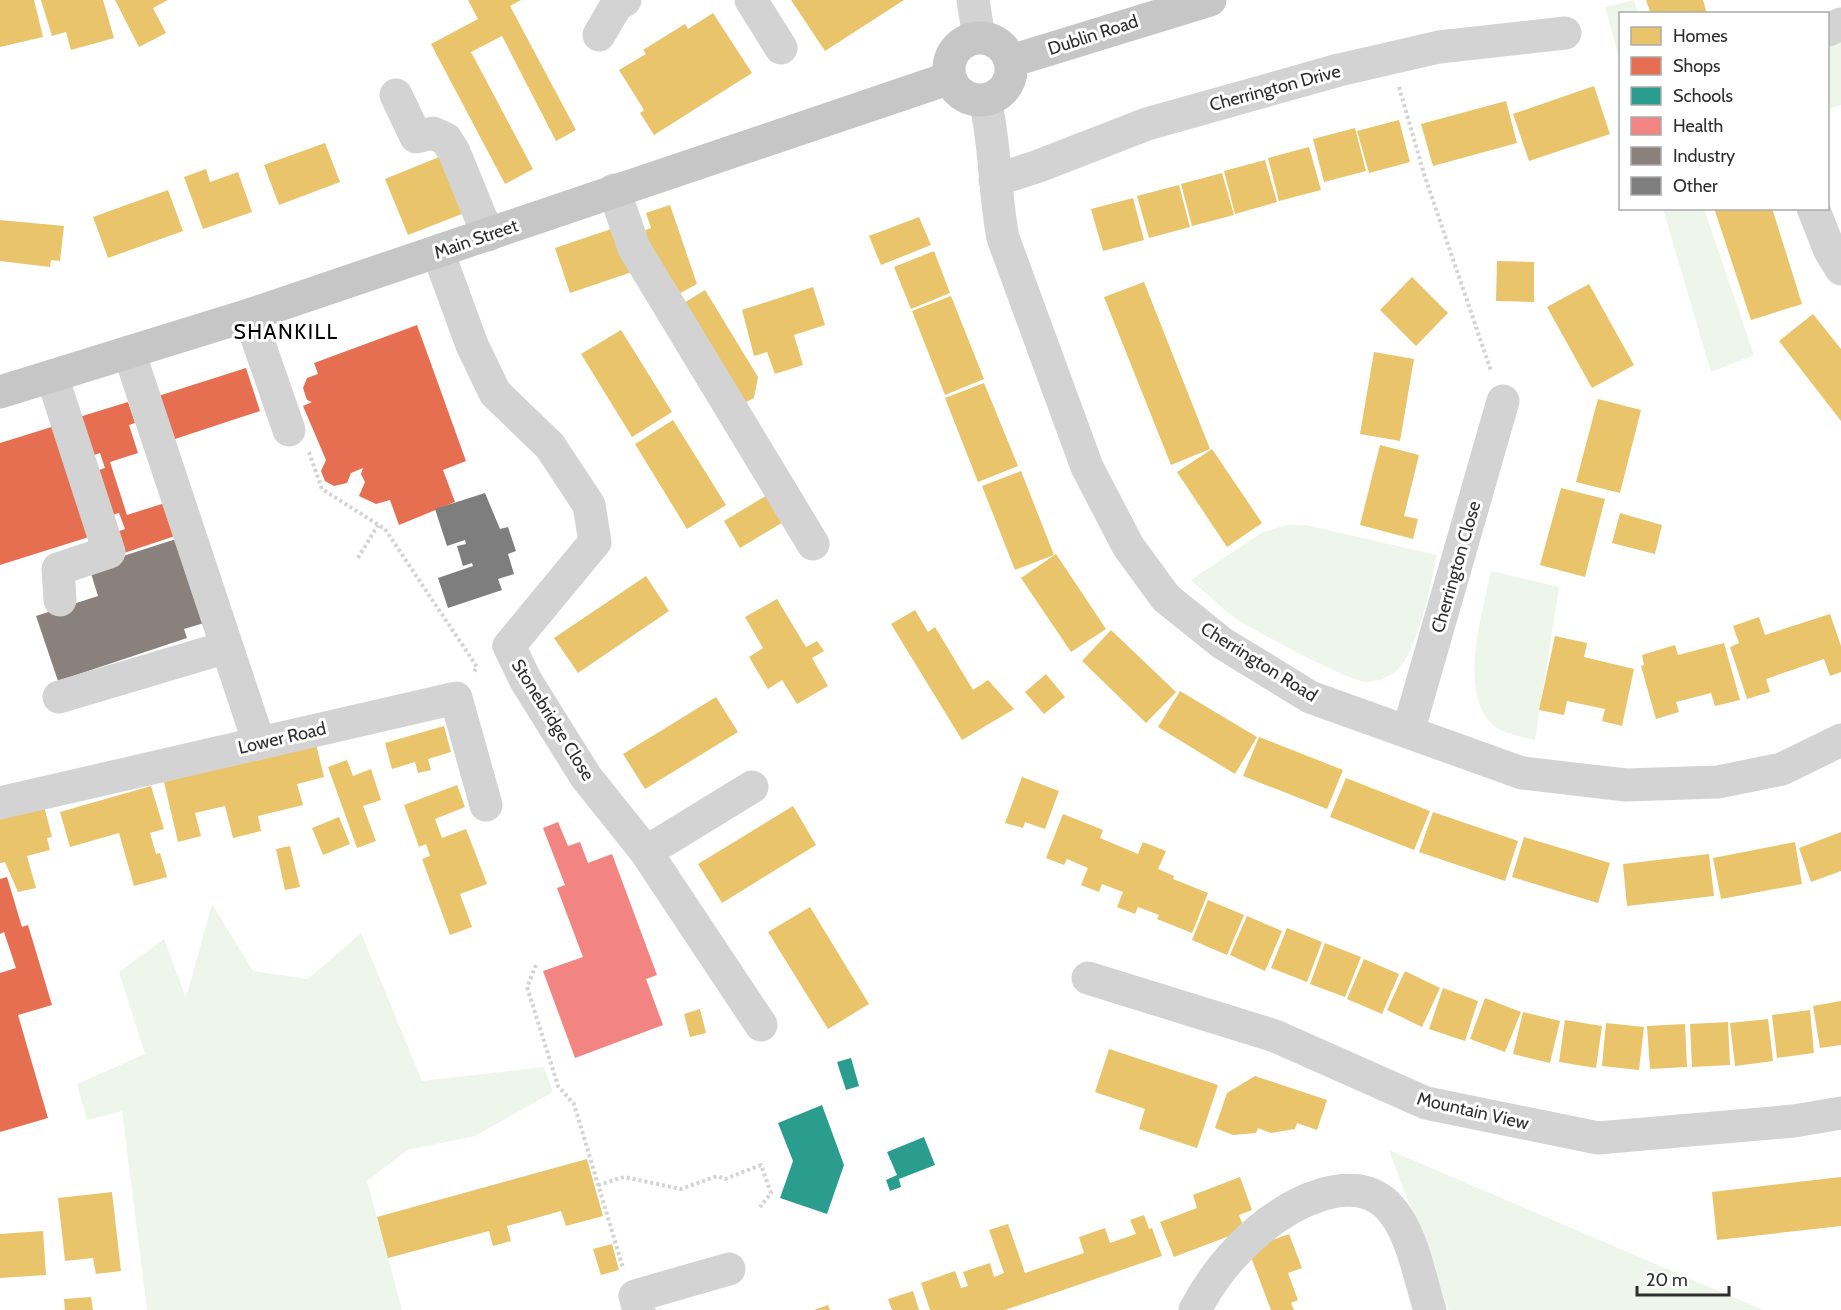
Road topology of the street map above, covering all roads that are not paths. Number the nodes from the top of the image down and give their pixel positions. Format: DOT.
graph roads {
  1 [pos="624,0"];
  2 [pos="751,0"];
  3 [pos="973,0"];
  4 [pos="1210,0"];
  5 [pos="1565,33"];
  6 [pos="599,35"];
  7 [pos="979,37"];
  8 [pos="781,48"];
  9 [pos="1011,61"];
  10 [pos="950,78"];
  11 [pos="396,95"];
  12 [pos="985,100"];
  13 [pos="995,180"];
  14 [pos="614,190"];
  15 [pos="1814,210"];
  16 [pos="488,235"];
  17 [pos="438,252"];
  18 [pos="1841,269"];
  19 [pos="249,315"];
  20 [pos="129,352"];
  21 [pos="52,376"];
  22 [pos="0,392"];
  23 [pos="1503,401"];
  24 [pos="297,436"];
  25 [pos="813,544"];
  26 [pos="60,600"];
  27 [pos="227,647"];
  28 [pos="59,697"];
  29 [pos="1408,732"];
  30 [pos="1841,740"];
  31 [pos="259,743"];
  32 [pos="752,787"];
  33 [pos="0,802"];
  34 [pos="486,805"];
  35 [pos="646,852"];
  36 [pos="1088,978"];
  37 [pos="761,1025"];
  38 [pos="1841,1113"];
  39 [pos="729,1269"];
  40 [pos="637,1303"];
  41 [pos="1196,1310"];
  42 [pos="1430,1310"];
  1 -- 6 [label="street"];
  2 -- 8 [label="street"];
  3 -- 7 [label="street"];
  4 -- 9 [label="main road, Dublin Road"];
  5 -- 13 [label="street, Cherrington Drive"];
  7 -- 9 [label="main road"];
  7 -- 10 [label="main road"];
  9 -- 12 [label="main road"];
  10 -- 12 [label="main road"];
  10 -- 14 [label="main road, Main Street"];
  11 -- 16 [label="street"];
  12 -- 13 [label="street, Cherrington Road"];
  13 -- 29 [label="street, Cherrington Road"];
  14 -- 16 [label="main road, Main Street"];
  14 -- 25 [label="street"];
  15 -- 18 [label="street"];
  16 -- 17 [label="main road, Main Street"];
  17 -- 19 [label="main road, Main Street"];
  17 -- 35 [label="street, Stonebridge Close"];
  19 -- 20 [label="main road, Main Street"];
  19 -- 24 [label="street"];
  20 -- 21 [label="main road, Main Street"];
  20 -- 27 [label="street"];
  21 -- 22 [label="main road, Main Street"];
  21 -- 26 [label="street"];
  23 -- 29 [label="street, Cherrington Close"];
  27 -- 28 [label="street"];
  27 -- 31 [label="street"];
  29 -- 30 [label="street, Cherrington Road"];
  31 -- 33 [label="street, Lower Road"];
  31 -- 34 [label="street, Lower Road"];
  32 -- 35 [label="street"];
  35 -- 37 [label="street, Stonebridge Close"];
  36 -- 38 [label="street, Mountain View"];
  39 -- 40 [label="street"];
  41 -- 42 [label="street"];
}
